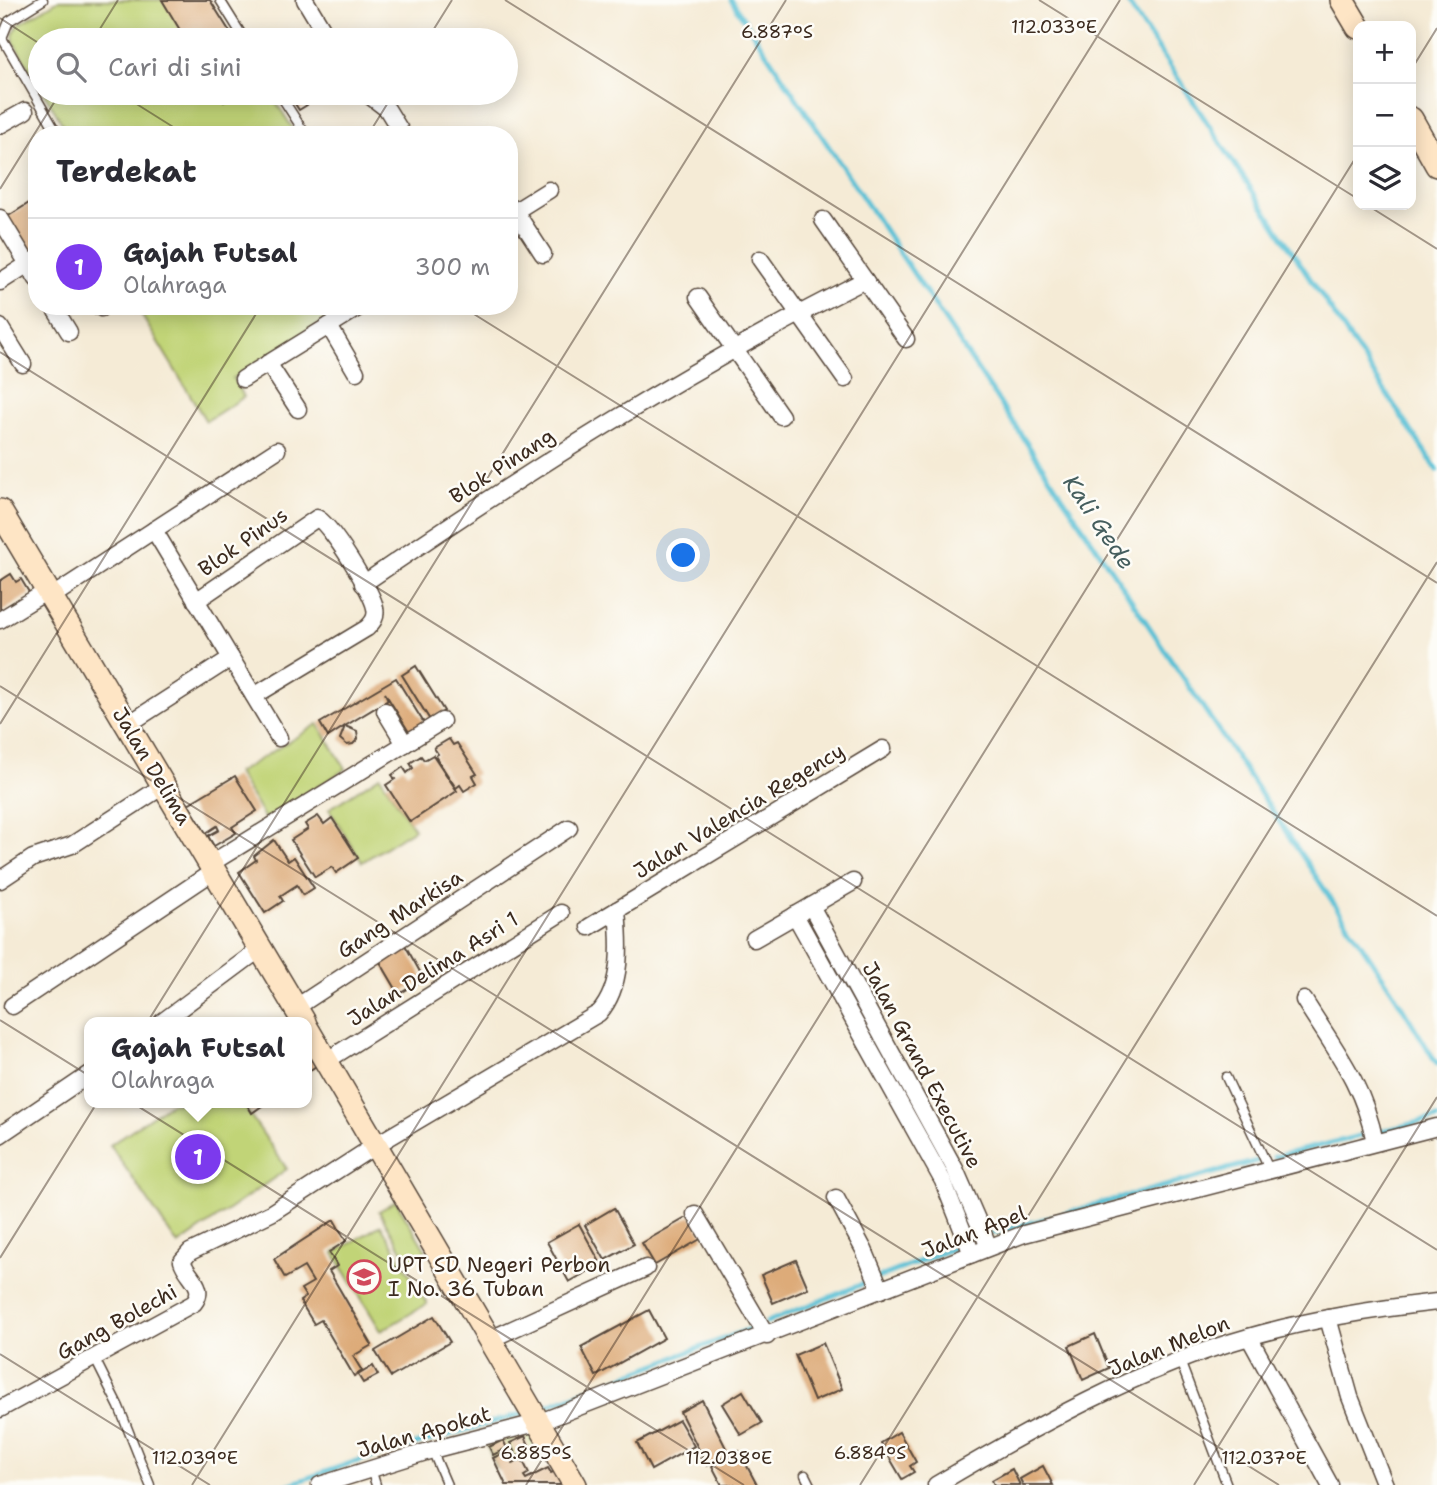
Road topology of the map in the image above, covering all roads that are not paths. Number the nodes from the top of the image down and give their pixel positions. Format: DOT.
graph roads {
  1 [pos="43,0"];
  2 [pos="220,0"];
  3 [pos="305,0"];
  4 [pos="1342,0"];
  5 [pos="1354,21"];
  6 [pos="238,28"];
  7 [pos="322,28"];
  8 [pos="28,81"];
  9 [pos="41,105"];
  10 [pos="287,105"];
  11 [pos="382,105"];
  12 [pos="25,111"];
  13 [pos="0,125"];
  14 [pos="53,126"];
  15 [pos="300,126"];
  16 [pos="397,126"];
  17 [pos="1416,128"];
  18 [pos="1437,165"];
  19 [pos="549,190"];
  20 [pos="518,209"];
  21 [pos="0,218"];
  22 [pos="823,220"];
  23 [pos="518,221"];
  24 [pos="542,254"];
  25 [pos="28,256"];
  26 [pos="760,259"];
  27 [pos="28,264"];
  28 [pos="865,280"];
  29 [pos="0,282"];
  30 [pos="698,297"];
  31 [pos="798,313"];
  32 [pos="59,315"];
  33 [pos="347,315"];
  34 [pos="329,326"];
  35 [pos="0,327"];
  36 [pos="69,332"];
  37 [pos="906,339"];
  38 [pos="734,349"];
  39 [pos="268,363"];
  40 [pos="23,364"];
  41 [pos="356,372"];
  42 [pos="243,379"];
  43 [pos="845,380"];
  44 [pos="298,409"];
  45 [pos="781,416"];
  46 [pos="277,450"];
  47 [pos="0,510"];
  48 [pos="154,530"];
  49 [pos="363,584"];
  50 [pos="49,594"];
  51 [pos="197,601"];
  52 [pos="0,620"];
  53 [pos="231,658"];
  54 [pos="254,696"];
  55 [pos="385,711"];
  56 [pos="443,720"];
  57 [pos="127,725"];
  58 [pos="279,738"];
  59 [pos="405,744"];
  60 [pos="883,748"];
  61 [pos="163,786"];
  62 [pos="569,828"];
  63 [pos="212,867"];
  64 [pos="0,880"];
  65 [pos="853,882"];
  66 [pos="811,906"];
  67 [pos="617,910"];
  68 [pos="561,913"];
  69 [pos="795,915"];
  70 [pos="589,927"];
  71 [pos="754,939"];
  72 [pos="260,949"];
  73 [pos="1304,1000"];
  74 [pos="12,1006"];
  75 [pos="169,1017"];
  76 [pos="301,1017"];
  77 [pos="305,1017"];
  78 [pos="312,1036"];
  79 [pos="887,1044"];
  80 [pos="872,1053"];
  81 [pos="327,1061"];
  82 [pos="898,1064"];
  83 [pos="882,1072"];
  84 [pos="84,1077"];
  85 [pos="1226,1077"];
  86 [pos="1437,1127"];
  87 [pos="0,1135"];
  88 [pos="1375,1142"];
  89 [pos="376,1145"];
  90 [pos="1269,1169"];
  91 [pos="836,1198"];
  92 [pos="695,1214"];
  93 [pos="976,1216"];
  94 [pos="960,1222"];
  95 [pos="989,1247"];
  96 [pos="972,1254"];
  97 [pos="646,1268"];
  98 [pos="878,1282"];
  99 [pos="1437,1302"];
  100 [pos="1328,1318"];
  101 [pos="767,1336"];
  102 [pos="1249,1337"];
  103 [pos="491,1339"];
  104 [pos="95,1359"];
  105 [pos="1180,1361"];
  106 [pos="0,1409"];
  107 [pos="535,1413"];
  108 [pos="432,1450"];
  109 [pos="371,1469"];
  110 [pos="804,1475"];
  111 [pos="322,1484"];
  112 [pos="150,1485"];
  113 [pos="376,1485"];
  114 [pos="447,1485"];
  115 [pos="575,1485"];
  116 [pos="810,1485"];
  117 [pos="936,1485"];
  118 [pos="1227,1485"];
  119 [pos="1330,1485"];
  120 [pos="1385,1485"];
  1 -- 8 [label="lane"];
  2 -- 6 [label="lane"];
  3 -- 7 [label="street"];
  4 -- 5 [label="street"];
  9 -- 14 [label="lane"];
  10 -- 15 [label="lane"];
  11 -- 16 [label="street"];
  12 -- 13 [label="street"];
  17 -- 18 [label="street"];
  19 -- 20 [label="street"];
  21 -- 25 [label="street"];
  22 -- 28 [label="street"];
  23 -- 24 [label="street"];
  26 -- 31 [label="street"];
  27 -- 29 [label="street"];
  28 -- 31 [label="street, Blok Pinang"];
  28 -- 37 [label="street"];
  30 -- 38 [label="street"];
  31 -- 38 [label="street, Blok Pinang"];
  31 -- 43 [label="street"];
  32 -- 36 [label="street"];
  33 -- 34 [label="street"];
  34 -- 39 [label="street"];
  34 -- 41 [label="street"];
  35 -- 40 [label="street"];
  38 -- 45 [label="street"];
  38 -- 49 [label="street, Blok Pinang"];
  39 -- 42 [label="street"];
  39 -- 44 [label="street"];
  46 -- 48 [label="street"];
  47 -- 50 [label="street, Jalan Delima"];
  48 -- 50 [label="street"];
  48 -- 51 [label="street"];
  49 -- 51 [label="street, Blok Pinus"];
  49 -- 54 [label="street"];
  50 -- 52 [label="street"];
  50 -- 57 [label="street, Jalan Delima"];
  51 -- 53 [label="street"];
  53 -- 54 [label="street"];
  53 -- 57 [label="street"];
  54 -- 58 [label="street"];
  55 -- 59 [label="street"];
  56 -- 59 [label="street"];
  57 -- 61 [label="street, Jalan Delima"];
  59 -- 63 [label="street"];
  60 -- 67 [label="street, Jalan Valencia Regency"];
  61 -- 63 [label="street, Jalan Delima"];
  61 -- 64 [label="street"];
  62 -- 77 [label="street, Gang Markisa"];
  63 -- 72 [label="street, Jalan Delima"];
  63 -- 74 [label="street"];
  65 -- 66 [label="street"];
  66 -- 69 [label="street"];
  66 -- 79 [label="street, Jalan Grand Executive"];
  67 -- 70 [label="street, Jalan Valencia Regency"];
  67 -- 89 [label="street"];
  68 -- 81 [label="street, Jalan Delima Asri 1"];
  69 -- 71 [label="street"];
  69 -- 80 [label="street, Jalan Grand Executive"];
  72 -- 75 [label="street"];
  72 -- 76 [label="street, Jalan Delima"];
  73 -- 88 [label="street"];
  78 -- 81 [label="street, Jalan Delima"];
  79 -- 80 [label="street"];
  79 -- 82 [label="street, Jalan Grand Executive"];
  80 -- 83 [label="street, Jalan Grand Executive"];
  81 -- 89 [label="street, Jalan Delima"];
  82 -- 83 [label="street"];
  82 -- 93 [label="street, Jalan Grand Executive"];
  83 -- 94 [label="street, Jalan Grand Executive"];
  84 -- 87 [label="street"];
  85 -- 90 [label="lane"];
  86 -- 88 [label="street, Jalan Apel"];
  88 -- 90 [label="street, Jalan Apel"];
  89 -- 103 [label="street, Jalan Delima"];
  89 -- 104 [label="street, Gang Bolechi"];
  90 -- 95 [label="street, Jalan Apel"];
  91 -- 98 [label="street"];
  92 -- 101 [label="street"];
  93 -- 94 [label="street"];
  93 -- 95 [label="street, Jalan Grand Executive"];
  94 -- 96 [label="street, Jalan Grand Executive"];
  95 -- 96 [label="street, Jalan Apel"];
  96 -- 98 [label="street, Jalan Apel"];
  97 -- 103 [label="street"];
  98 -- 101 [label="street, Jalan Apel"];
  99 -- 100 [label="street, Jalan Melon"];
  100 -- 102 [label="street, Jalan Melon"];
  100 -- 120 [label="street"];
  101 -- 107 [label="street, Jalan Apel"];
  102 -- 105 [label="street, Jalan Melon"];
  102 -- 119 [label="street"];
  103 -- 107 [label="street, Jalan Delima"];
  104 -- 106 [label="street, Gang Bolechi"];
  104 -- 112 [label="lane"];
  105 -- 117 [label="street, Jalan Melon"];
  105 -- 118 [label="lane"];
  107 -- 108 [label="street, Jalan Apokat"];
  107 -- 115 [label="street, Jalan Delima"];
  108 -- 109 [label="street, Jalan Apokat"];
  108 -- 114 [label="lane"];
  109 -- 111 [label="street, Jalan Apokat"];
  109 -- 113 [label="lane"];
  110 -- 116 [label="lane"];
}
